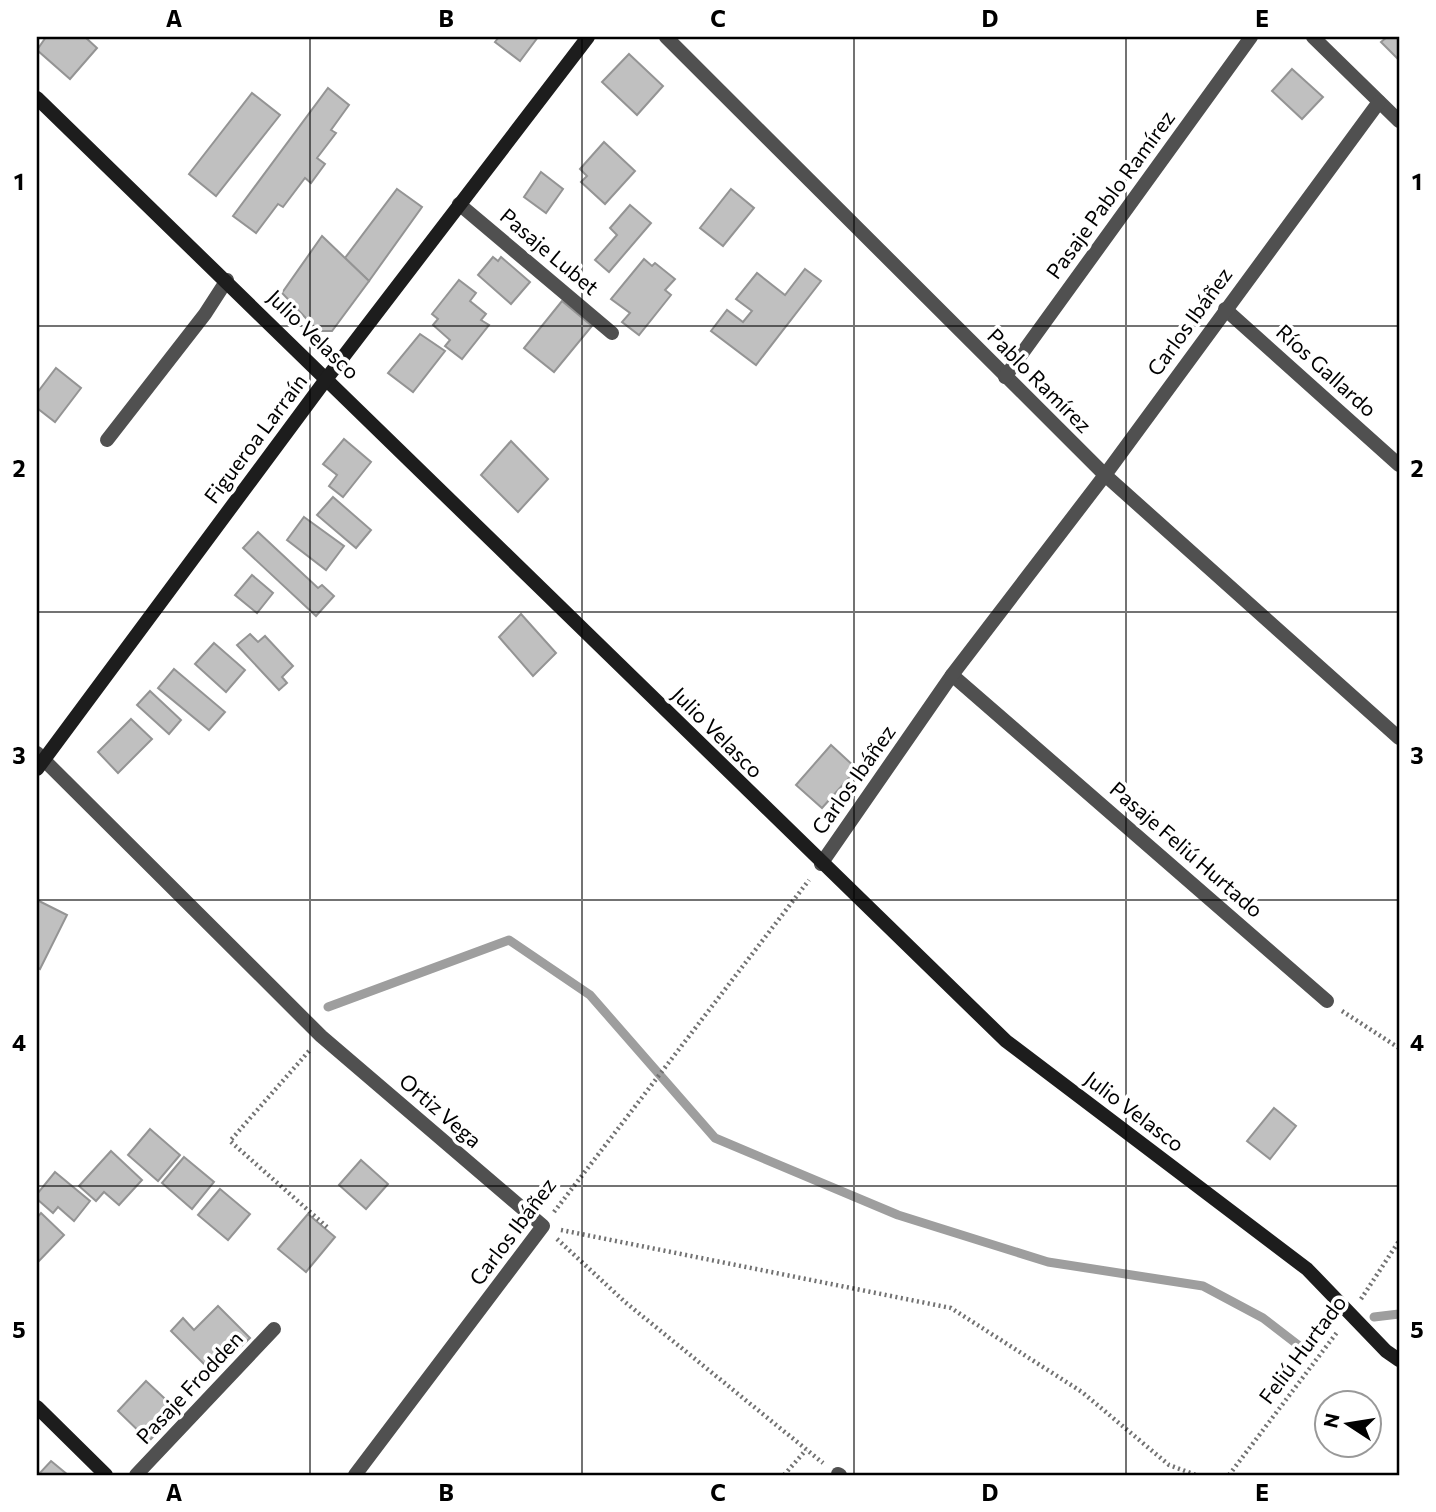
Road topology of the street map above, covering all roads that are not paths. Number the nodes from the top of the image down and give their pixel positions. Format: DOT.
graph roads {
  1 [pos="588,37"];
  2 [pos="666,37"];
  3 [pos="1251,37"];
  4 [pos="1313,37"];
  5 [pos="37,98"];
  6 [pos="1379,102"];
  7 [pos="1399,121"];
  8 [pos="459,204"];
  9 [pos="227,280"];
  10 [pos="1225,309"];
  11 [pos="612,333"];
  12 [pos="1005,377"];
  13 [pos="327,378"];
  14 [pos="107,440"];
  15 [pos="1399,465"];
  16 [pos="1105,475"];
  17 [pos="952,675"];
  18 [pos="1399,738"];
  19 [pos="39,760"];
  20 [pos="821,864"];
  21 [pos="1327,1001"];
  22 [pos="543,1226"];
  23 [pos="274,1329"];
  24 [pos="1399,1360"];
  25 [pos="37,1407"];
  26 [pos="106,1475"];
  27 [pos="136,1475"];
  28 [pos="355,1475"];
  1 -- 8 [label="main road, Figueroa Larraín"];
  2 -- 12 [label="street, Pablo Ramírez"];
  3 -- 12 [label="street, Pasaje Pablo Ramírez"];
  4 -- 6 [label="street"];
  5 -- 9 [label="main road, Julio Velasco"];
  6 -- 7 [label="street"];
  6 -- 10 [label="street, Carlos Ibáñez"];
  8 -- 11 [label="street, Pasaje Lubet"];
  8 -- 13 [label="main road, Figueroa Larraín"];
  9 -- 13 [label="main road, Julio Velasco"];
  9 -- 14 [label="street"];
  10 -- 15 [label="street, Ríos Gallardo"];
  10 -- 16 [label="street, Carlos Ibáñez"];
  12 -- 16 [label="street, Pablo Ramírez"];
  13 -- 19 [label="main road, Figueroa Larraín"];
  13 -- 20 [label="main road, Julio Velasco"];
  16 -- 17 [label="street, Carlos Ibáñez"];
  16 -- 18 [label="street, Pablo Ramírez"];
  17 -- 20 [label="street, Carlos Ibáñez"];
  17 -- 21 [label="street, Pasaje Feliú Hurtado"];
  19 -- 22 [label="street, Ortiz Vega"];
  20 -- 24 [label="main road, Julio Velasco"];
  22 -- 28 [label="street, Carlos Ibáñez"];
  23 -- 27 [label="street, Pasaje Frodden"];
  25 -- 26 [label="main road"];
}
